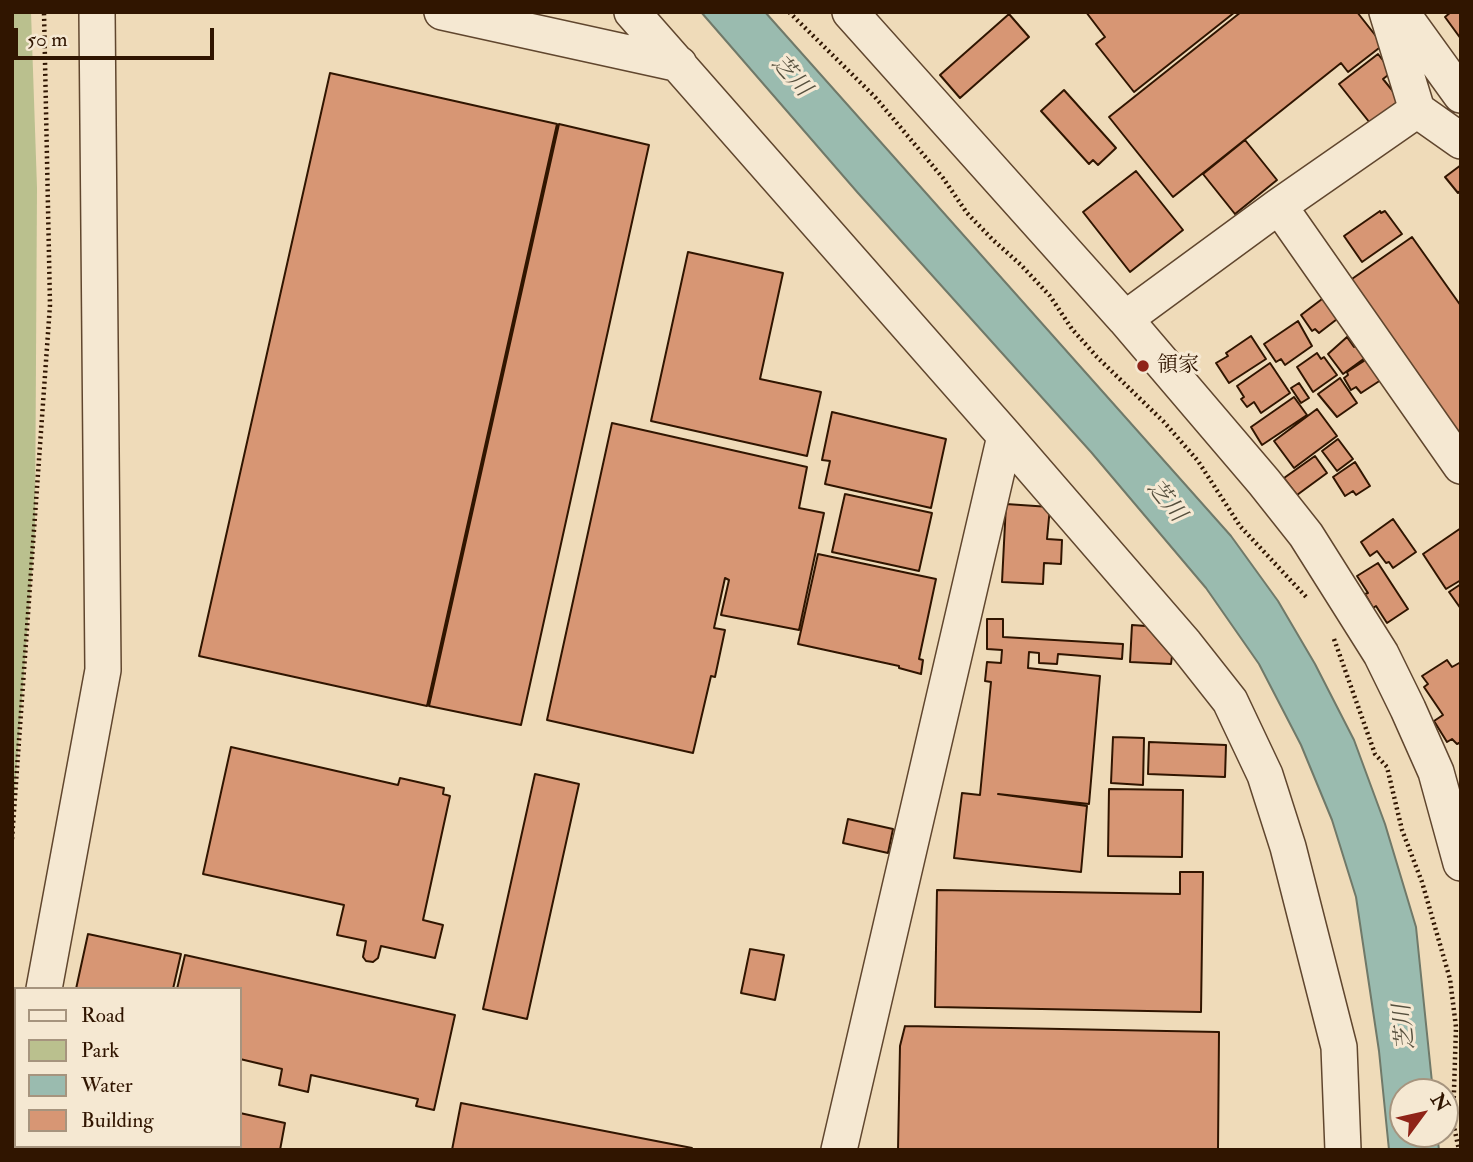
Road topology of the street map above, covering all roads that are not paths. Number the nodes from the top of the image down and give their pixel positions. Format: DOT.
graph roads {
  1 [pos="97,12"];
  2 [pos="442,12"];
  3 [pos="632,12"];
  4 [pos="850,12"];
  5 [pos="1387,12"];
  6 [pos="1401,12"];
  7 [pos="679,64"];
  8 [pos="1461,95"];
  9 [pos="1417,110"];
  10 [pos="1461,141"];
  11 [pos="1279,206"];
  12 [pos="1125,319"];
  13 [pos="1005,436"];
  14 [pos="1461,466"];
  15 [pos="1448,764"];
  16 [pos="1461,863"];
  17 [pos="44,987"];
  18 [pos="839,1150"];
  19 [pos="1343,1150"];
  1 -- 17 [label="street"];
  2 -- 7 [label="street"];
  3 -- 7 [label="street"];
  4 -- 12 [label="street"];
  5 -- 9 [label="street"];
  6 -- 8 [label="street"];
  7 -- 13 [label="street"];
  9 -- 10 [label="street"];
  9 -- 11 [label="street"];
  11 -- 12 [label="street"];
  11 -- 14 [label="street"];
  12 -- 15 [label="street"];
  13 -- 18 [label="street"];
  13 -- 19 [label="street"];
  15 -- 16 [label="street"];
}
